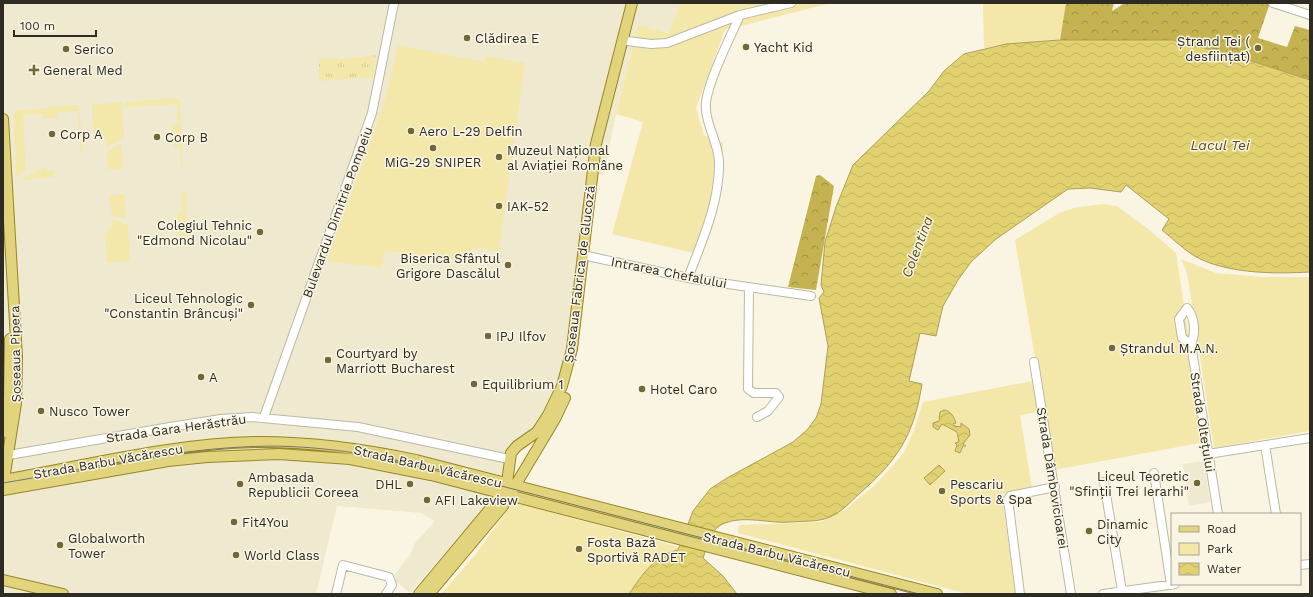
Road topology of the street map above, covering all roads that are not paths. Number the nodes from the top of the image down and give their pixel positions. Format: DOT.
graph roads {
  1 [pos="394,3"];
  2 [pos="632,3"];
  3 [pos="639,3"];
  4 [pos="791,3"];
  5 [pos="1273,3"];
  6 [pos="740,15"];
  7 [pos="1310,15"];
  8 [pos="627,41"];
  9 [pos="3,119"];
  10 [pos="5,148"];
  11 [pos="3,234"];
  12 [pos="586,255"];
  13 [pos="688,278"];
  14 [pos="749,287"];
  15 [pos="811,296"];
  16 [pos="1191,344"];
  17 [pos="1034,362"];
  18 [pos="264,417"];
  19 [pos="757,417"];
  20 [pos="1310,438"];
  21 [pos="524,441"];
  22 [pos="1265,445"];
  23 [pos="6,453"];
  24 [pos="1208,454"];
  25 [pos="509,459"];
  26 [pos="528,463"];
  27 [pos="1154,473"];
  28 [pos="4,482"];
  29 [pos="1104,482"];
  30 [pos="511,484"];
  31 [pos="1055,487"];
  32 [pos="3,490"];
  33 [pos="505,495"];
  34 [pos="1218,513"];
  35 [pos="1276,513"];
  36 [pos="718,544"];
  37 [pos="1171,572"];
  38 [pos="3,580"];
  39 [pos="1171,584"];
  40 [pos="1122,591"];
  41 [pos="1139,592"];
  42 [pos="63,594"];
  43 [pos="336,594"];
  44 [pos="386,594"];
  45 [pos="419,594"];
  46 [pos="429,594"];
  47 [pos="891,594"];
  48 [pos="937,594"];
  49 [pos="1020,594"];
  50 [pos="1071,594"];
  51 [pos="1103,594"];
  1 -- 18 [label="street, Bulevardul Dimitrie Pompeiu"];
  2 -- 12 [label="main road, Șoseaua Fabrica de Glucoză"];
  3 -- 8 [label="main road, Șoseaua Fabrica de Glucoză"];
  4 -- 6 [label="street"];
  5 -- 7 [label="street"];
  6 -- 8 [label="street"];
  6 -- 13 [label="street"];
  8 -- 12 [label="main road, Șoseaua Fabrica de Glucoză"];
  9 -- 10 [label="main road, Șoseaua Pipera"];
  10 -- 11 [label="main road, Șoseaua Pipera"];
  10 -- 23 [label="main road, Șoseaua Pipera"];
  11 -- 23 [label="main road, Șoseaua Pipera"];
  12 -- 13 [label="street, Intrarea Chefalului"];
  12 -- 21 [label="main road, Șoseaua Fabrica de Glucoză"];
  12 -- 26 [label="main road, Șoseaua Fabrica de Glucoză"];
  13 -- 14 [label="street, Intrarea Chefalului"];
  14 -- 15 [label="street, Intrarea Chefalului"];
  14 -- 19 [label="street"];
  16 -- 16 [label="street, Strada Oltețului"];
  16 -- 24 [label="street, Strada Oltețului"];
  17 -- 31 [label="street, Strada Dâmbovicioarei"];
  18 -- 23 [label="street, Strada Gara Herăstrău"];
  18 -- 25 [label="street, Strada Gara Herăstrău"];
  20 -- 22 [label="street"];
  21 -- 25 [label="main road, Șoseaua Fabrica de Glucoză"];
  21 -- 26 [label="main road"];
  22 -- 24 [label="street"];
  22 -- 35 [label="street"];
  23 -- 28 [label="main road, Șoseaua Pipera"];
  24 -- 34 [label="street, Strada Oltețului"];
  25 -- 30 [label="main road, Șoseaua Fabrica de Glucoză"];
  26 -- 30 [label="main road, Șoseaua Fabrica de Glucoză"];
  27 -- 37 [label="street"];
  28 -- 30 [label="main road, Strada Barbu Văcărescu"];
  29 -- 40 [label="street"];
  30 -- 33 [label="main road, Șoseaua Fabrica de Glucoză"];
  30 -- 36 [label="main road, Strada Barbu Văcărescu"];
  31 -- 49 [label="street"];
  31 -- 50 [label="street, Strada Dâmbovicioarei"];
  32 -- 33 [label="main road, Strada Barbu Văcărescu"];
  33 -- 36 [label="main road, Strada Barbu Văcărescu"];
  33 -- 45 [label="main road, Șoseaua Fabrica de Glucoză"];
  33 -- 46 [label="main road, Șoseaua Fabrica de Glucoză"];
  36 -- 47 [label="main road, Strada Barbu Văcărescu"];
  36 -- 48 [label="main road, Strada Barbu Văcărescu"];
  38 -- 42 [label="main road"];
  39 -- 41 [label="street"];
  40 -- 41 [label="street"];
  40 -- 51 [label="street"];
  43 -- 44 [label="street"];
}
